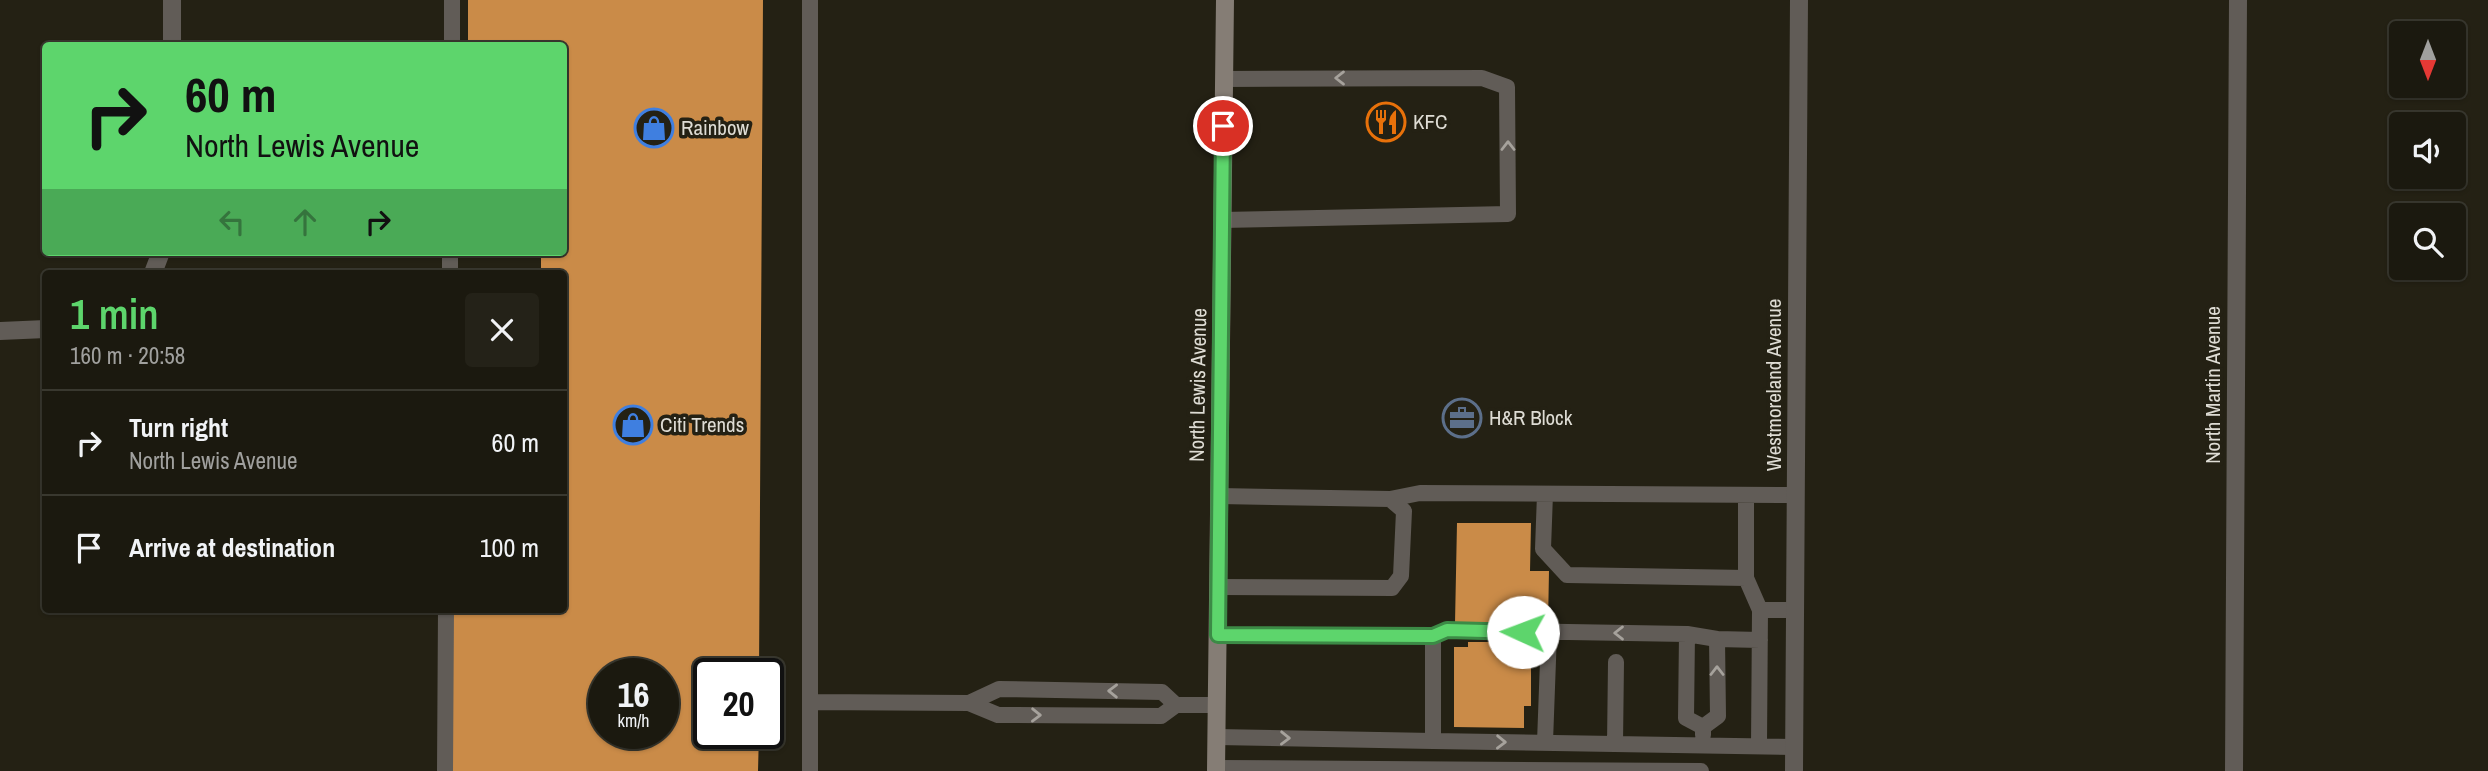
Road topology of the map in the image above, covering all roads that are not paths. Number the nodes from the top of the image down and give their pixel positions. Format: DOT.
graph roads {
  1 [pos="172,0"];
  2 [pos="452,0"];
  3 [pos="810,0"];
  4 [pos="1224,0"];
  5 [pos="1799,0"];
  6 [pos="2238,0"];
  7 [pos="172,42"];
  8 [pos="452,42"];
  9 [pos="1224,79"];
  10 [pos="1222,220"];
  11 [pos="42,329"];
  12 [pos="0,331"];
  13 [pos="1545,494"];
  14 [pos="1796,495"];
  15 [pos="1219,496"];
  16 [pos="1746,496"];
  17 [pos="1390,499"];
  18 [pos="1746,578"];
  19 [pos="1219,587"];
  20 [pos="1760,610"];
  21 [pos="1795,610"];
  22 [pos="446,613"];
  23 [pos="1549,633"];
  24 [pos="1687,634"];
  25 [pos="1218,635"];
  26 [pos="1433,636"];
  27 [pos="1717,639"];
  28 [pos="1760,640"];
  29 [pos="1616,662"];
  30 [pos="810,702"];
  31 [pos="969,704"];
  32 [pos="1176,705"];
  33 [pos="1217,705"];
  34 [pos="1703,727"];
  35 [pos="1217,737"];
  36 [pos="1433,741"];
  37 [pos="1545,743"];
  38 [pos="1615,744"];
  39 [pos="1703,745"];
  40 [pos="1759,745"];
  41 [pos="1794,747"];
  42 [pos="1216,769"];
  43 [pos="445,771"];
  44 [pos="810,771"];
  45 [pos="1400,771"];
  46 [pos="1701,771"];
  47 [pos="1794,771"];
  48 [pos="2234,771"];
  1 -- 7 [label="street"];
  2 -- 8 [label="lane"];
  3 -- 30 [label="lane"];
  4 -- 9 [label="main road, North Lewis Avenue"];
  5 -- 14 [label="street, Westmoreland Avenue"];
  6 -- 48 [label="street, North Martin Avenue"];
  9 -- 10 [label="main road, North Lewis Avenue"];
  10 -- 9 [label="lane, one-way"];
  10 -- 15 [label="main road, North Lewis Avenue"];
  11 -- 12 [label="street"];
  13 -- 16 [label="lane"];
  13 -- 17 [label="lane"];
  13 -- 18 [label="lane"];
  14 -- 16 [label="lane"];
  14 -- 21 [label="street, Westmoreland Avenue"];
  15 -- 17 [label="lane"];
  15 -- 19 [label="main road, North Lewis Avenue"];
  16 -- 18 [label="lane"];
  17 -- 19 [label="lane"];
  18 -- 20 [label="lane"];
  19 -- 25 [label="main road, North Lewis Avenue"];
  20 -- 21 [label="lane"];
  20 -- 28 [label="lane"];
  21 -- 41 [label="street, Westmoreland Avenue"];
  22 -- 43 [label="lane"];
  24 -- 23 [label="lane, one-way"];
  23 -- 26 [label="lane"];
  23 -- 37 [label="lane"];
  24 -- 27 [label="lane"];
  24 -- 34 [label="lane"];
  25 -- 26 [label="lane"];
  25 -- 33 [label="main road, North Lewis Avenue"];
  26 -- 36 [label="lane"];
  27 -- 28 [label="lane"];
  34 -- 27 [label="lane, one-way"];
  28 -- 40 [label="lane"];
  29 -- 38 [label="lane"];
  30 -- 31 [label="lane"];
  30 -- 44 [label="lane"];
  31 -- 32 [label="lane, one-way"];
  32 -- 31 [label="lane, one-way"];
  32 -- 33 [label="lane"];
  33 -- 35 [label="main road, North Lewis Avenue"];
  34 -- 39 [label="lane"];
  35 -- 36 [label="lane, one-way"];
  35 -- 42 [label="main road, North Lewis Avenue"];
  36 -- 37 [label="lane, one-way"];
  37 -- 38 [label="lane"];
  38 -- 39 [label="lane"];
  39 -- 40 [label="lane"];
  40 -- 41 [label="lane"];
  41 -- 47 [label="street, Westmoreland Avenue"];
  42 -- 45 [label="lane"];
  45 -- 46 [label="lane"];
}
